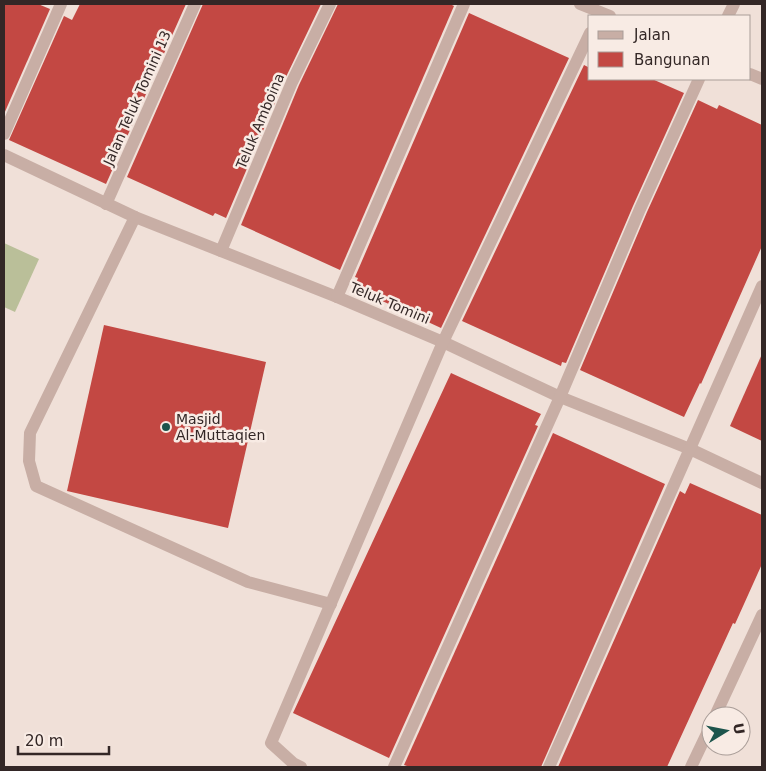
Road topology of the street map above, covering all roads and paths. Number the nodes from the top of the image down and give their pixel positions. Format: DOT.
graph roads {
  1 [pos="61,4"];
  2 [pos="195,4"];
  3 [pos="330,4"];
  4 [pos="464,4"];
  5 [pos="580,4"];
  6 [pos="602,15"];
  7 [pos="588,37"];
  8 [pos="699,80"];
  9 [pos="4,134"];
  10 [pos="4,155"];
  11 [pos="106,204"];
  12 [pos="135,217"];
  13 [pos="221,251"];
  14 [pos="762,286"];
  15 [pos="337,297"];
  16 [pos="443,342"];
  17 [pos="560,398"];
  18 [pos="690,450"];
  19 [pos="762,483"];
  20 [pos="331,604"];
  21 [pos="762,615"];
  22 [pos="720,706"];
  23 [pos="701,746"];
  24 [pos="302,767"];
  25 [pos="394,767"];
  26 [pos="549,767"];
  27 [pos="691,767"];
  1 -- 9 [label="street"];
  2 -- 11 [label="street, Jalan Teluk Tomini 13"];
  3 -- 13 [label="street, Teluk Amboina"];
  4 -- 15 [label="street"];
  5 -- 6 [label="street"];
  7 -- 16 [label="street"];
  8 -- 17 [label="street"];
  10 -- 11 [label="street, Teluk Tomini"];
  11 -- 12 [label="street, Teluk Tomini"];
  12 -- 13 [label="street, Teluk Tomini"];
  12 -- 20 [label="street"];
  13 -- 15 [label="street, Teluk Tomini"];
  14 -- 18 [label="street"];
  15 -- 16 [label="street, Teluk Tomini"];
  16 -- 17 [label="street, Teluk Tomini"];
  16 -- 20 [label="street"];
  17 -- 18 [label="street, Teluk Tomini"];
  17 -- 25 [label="street"];
  18 -- 19 [label="street, Teluk Tomini"];
  18 -- 26 [label="street"];
  20 -- 24 [label="street"];
  21 -- 22 [label="street"];
  23 -- 27 [label="street"];
}
